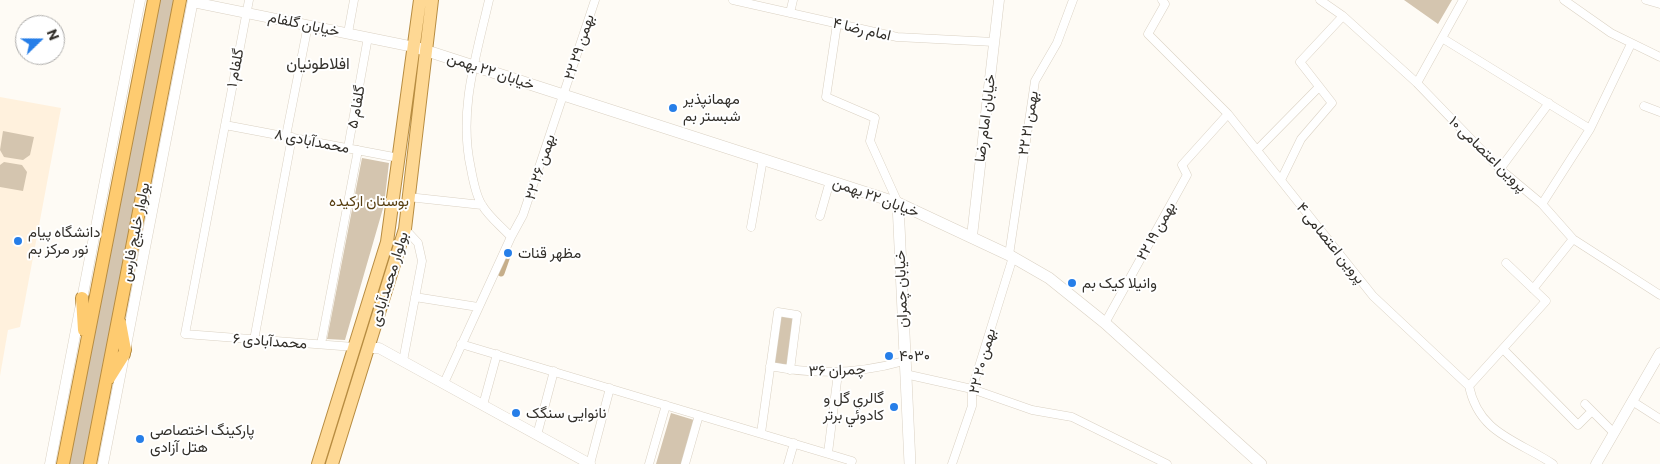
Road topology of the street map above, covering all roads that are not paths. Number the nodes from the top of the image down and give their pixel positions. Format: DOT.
graph roads {
  1 [pos="140,0"];
  2 [pos="154,0"];
  3 [pos="180,0"];
  4 [pos="249,0"];
  5 [pos="354,0"];
  6 [pos="420,0"];
  7 [pos="432,0"];
  8 [pos="489,0"];
  9 [pos="595,0"];
  10 [pos="733,0"];
  11 [pos="793,0"];
  12 [pos="999,0"];
  13 [pos="1072,0"];
  14 [pos="1162,0"];
  15 [pos="1320,0"];
  16 [pos="1463,0"];
  17 [pos="1564,0"];
  18 [pos="1646,0"];
  19 [pos="193,1"];
  20 [pos="1660,4"];
  21 [pos="246,12"];
  22 [pos="790,13"];
  23 [pos="1344,16"];
  24 [pos="837,24"];
  25 [pos="308,25"];
  26 [pos="348,33"];
  27 [pos="368,37"];
  28 [pos="1442,38"];
  29 [pos="994,42"];
  30 [pos="1631,44"];
  31 [pos="420,48"];
  32 [pos="1660,57"];
  33 [pos="474,65"];
  34 [pos="1417,83"];
  35 [pos="1319,87"];
  36 [pos="564,94"];
  37 [pos="1549,103"];
  38 [pos="1644,106"];
  39 [pos="1660,112"];
  40 [pos="1228,114"];
  41 [pos="225,124"];
  42 [pos="1590,128"];
  43 [pos="289,137"];
  44 [pos="348,148"];
  45 [pos="358,150"];
  46 [pos="1257,150"];
  47 [pos="399,158"];
  48 [pos="763,159"];
  49 [pos="1500,169"];
  50 [pos="1281,180"];
  51 [pos="830,181"];
  52 [pos="408,197"];
  53 [pos="898,203"];
  54 [pos="1542,204"];
  55 [pos="482,205"];
  56 [pos="820,216"];
  57 [pos="751,227"];
  58 [pos="405,229"];
  59 [pos="972,236"];
  60 [pos="511,237"];
  61 [pos="1573,239"];
  62 [pos="1011,256"];
  63 [pos="1506,263"];
  64 [pos="1533,289"];
  65 [pos="1660,295"];
  66 [pos="415,297"];
  67 [pos="82,298"];
  68 [pos="478,306"];
  69 [pos="118,315"];
  70 [pos="1106,323"];
  71 [pos="185,334"];
  72 [pos="254,340"];
  73 [pos="321,344"];
  74 [pos="461,344"];
  75 [pos="354,347"];
  76 [pos="86,348"];
  77 [pos="368,348"];
  78 [pos="1502,349"];
  79 [pos="125,352"];
  80 [pos="1660,353"];
  81 [pos="497,354"];
  82 [pos="404,361"];
  83 [pos="904,361"];
  84 [pos="770,366"];
  85 [pos="790,370"];
  86 [pos="554,372"];
  87 [pos="838,373"];
  88 [pos="905,374"];
  89 [pos="444,383"];
  90 [pos="105,385"];
  91 [pos="1469,386"];
  92 [pos="610,388"];
  93 [pos="972,389"];
  94 [pos="1632,401"];
  95 [pos="1585,404"];
  96 [pos="483,405"];
  97 [pos="666,405"];
  98 [pos="1592,411"];
  99 [pos="699,415"];
  100 [pos="1660,419"];
  101 [pos="761,433"];
  102 [pos="1614,433"];
  103 [pos="537,435"];
  104 [pos="794,443"];
  105 [pos="828,453"];
  106 [pos="851,462"];
  107 [pos="1254,462"];
  108 [pos="50,464"];
  109 [pos="63,464"];
  110 [pos="90,464"];
  111 [pos="103,464"];
  112 [pos="318,464"];
  113 [pos="332,464"];
  114 [pos="590,464"];
  115 [pos="649,464"];
  116 [pos="685,464"];
  117 [pos="788,464"];
  118 [pos="910,464"];
  119 [pos="952,464"];
  120 [pos="1167,464"];
  121 [pos="1553,464"];
  122 [pos="1596,464"];
  1 -- 67 [label="street"];
  2 -- 76 [label="highway, بولوار خلیج فارس"];
  3 -- 69 [label="highway, بولوار خلیج فارس"];
  4 -- 21 [label="street, گلفام ۱"];
  5 -- 26 [label="street"];
  6 -- 31 [label="main road, بولوار محمدآبادی"];
  7 -- 31 [label="main road, بولوار محمدآبادی"];
  8 -- 33 [label="street"];
  9 -- 36 [label="street, ۲۲ بهمن ۲۹"];
  10 -- 22 [label="street, امام رضا ۴"];
  11 -- 22 [label="street"];
  12 -- 29 [label="street, خیابان امام رضا"];
  13 -- 62 [label="street, ۲۲ بهمن ۲۱"];
  14 -- 40 [label="street, پروین اعتصامی ۴"];
  15 -- 23 [label="street, پروین اعتصامی ۱۰"];
  16 -- 28 [label="street"];
  17 -- 30 [label="street"];
  18 -- 20 [label="street"];
  19 -- 21 [label="street, خیابان گلفام"];
  19 -- 79 [label="street"];
  21 -- 25 [label="street, خیابان گلفام"];
  21 -- 41 [label="street, گلفام ۱"];
  22 -- 24 [label="street, امام رضا ۴"];
  23 -- 34 [label="street, پروین اعتصامی ۱۰"];
  23 -- 35 [label="street"];
  24 -- 29 [label="street, امام رضا ۴"];
  24 -- 53 [label="street"];
  25 -- 26 [label="street, خیابان گلفام"];
  25 -- 43 [label="street"];
  26 -- 27 [label="street, خیابان گلفام"];
  27 -- 31 [label="street, خیابان گلفام"];
  27 -- 44 [label="street, گلفام ۵"];
  28 -- 34 [label="street"];
  28 -- 37 [label="street"];
  29 -- 59 [label="street, خیابان امام رضا"];
  30 -- 32 [label="street"];
  30 -- 42 [label="street"];
  31 -- 33 [label="main road, خیابان ۲۲ بهمن"];
  31 -- 47 [label="main road, بولوار محمدآبادی"];
  31 -- 52 [label="main road, بولوار محمدآبادی"];
  33 -- 36 [label="main road, خیابان ۲۲ بهمن"];
  33 -- 55 [label="street"];
  34 -- 49 [label="street, پروین اعتصامی ۱۰"];
  35 -- 46 [label="street"];
  35 -- 50 [label="street"];
  36 -- 48 [label="main road, خیابان ۲۲ بهمن"];
  36 -- 60 [label="street, ۲۲ بهمن ۲۶"];
  37 -- 42 [label="street"];
  37 -- 49 [label="street"];
  38 -- 39 [label="street"];
  40 -- 46 [label="street, پروین اعتصامی ۴"];
  40 -- 70 [label="street, ۲۲ بهمن ۱۹"];
  41 -- 43 [label="street, محمدآبادی ۸"];
  41 -- 71 [label="street, گلفام ۱"];
  42 -- 54 [label="street"];
  43 -- 44 [label="street, محمدآبادی ۸"];
  43 -- 72 [label="street"];
  44 -- 45 [label="street, محمدآبادی ۸"];
  45 -- 47 [label="street, محمدآبادی ۸"];
  45 -- 73 [label="street"];
  46 -- 50 [label="street, پروین اعتصامی ۴"];
  47 -- 75 [label="main road, بولوار محمدآبادی"];
  48 -- 51 [label="main road, خیابان ۲۲ بهمن"];
  48 -- 57 [label="street"];
  49 -- 54 [label="street, پروین اعتصامی ۱۰"];
  50 -- 91 [label="street, پروین اعتصامی ۴"];
  51 -- 53 [label="main road, خیابان ۲۲ بهمن"];
  51 -- 56 [label="street"];
  52 -- 55 [label="street"];
  52 -- 58 [label="main road, بولوار محمدآبادی"];
  53 -- 59 [label="main road, خیابان ۲۲ بهمن"];
  53 -- 83 [label="main road, خیابان چمران"];
  54 -- 61 [label="street, پروین اعتصامی ۱۰"];
  55 -- 60 [label="street"];
  58 -- 66 [label="street"];
  58 -- 77 [label="main road, بولوار محمدآبادی"];
  59 -- 62 [label="main road, خیابان ۲۲ بهمن"];
  60 -- 68 [label="street, ۲۲ بهمن ۲۶"];
  61 -- 64 [label="street"];
  61 -- 65 [label="street, پروین اعتصامی ۱۰"];
  62 -- 70 [label="main road, خیابان ۲۲ بهمن"];
  62 -- 93 [label="street, ۲۲ بهمن ۲۰"];
  63 -- 64 [label="street"];
  64 -- 78 [label="street"];
  66 -- 68 [label="street"];
  66 -- 82 [label="street"];
  67 -- 76 [label="highway"];
  67 -- 108 [label="street"];
  68 -- 74 [label="street, ۲۲ بهمن ۲۶"];
  69 -- 79 [label="highway"];
  69 -- 90 [label="highway, بولوار خلیج فارس"];
  70 -- 107 [label="main road, خیابان ۲۲ بهمن"];
  71 -- 72 [label="street, محمدآبادی ۶"];
  72 -- 73 [label="street, محمدآبادی ۶"];
  73 -- 75 [label="street, محمدآبادی ۶"];
  74 -- 81 [label="street"];
  74 -- 89 [label="street, ۲۲ بهمن ۲۶"];
  75 -- 77 [label="main road"];
  75 -- 112 [label="main road, بولوار محمدآبادی"];
  76 -- 109 [label="highway, بولوار خلیج فارس"];
  77 -- 82 [label="street"];
  77 -- 113 [label="main road, بولوار محمدآبادی"];
  78 -- 91 [label="street"];
  78 -- 98 [label="street"];
  79 -- 90 [label="highway"];
  79 -- 111 [label="street"];
  80 -- 94 [label="street"];
  81 -- 86 [label="street"];
  81 -- 96 [label="street"];
  82 -- 89 [label="street"];
  83 -- 87 [label="street, چمران ۳۶"];
  83 -- 88 [label="main road, خیابان چمران"];
  84 -- 85 [label="street, چمران ۳۶"];
  84 -- 85 [label="street"];
  84 -- 101 [label="street"];
  85 -- 87 [label="street, چمران ۳۶"];
  86 -- 92 [label="street"];
  86 -- 103 [label="street"];
  87 -- 105 [label="street"];
  88 -- 93 [label="street"];
  88 -- 118 [label="main road, خیابان چمران"];
  89 -- 96 [label="street"];
  90 -- 110 [label="highway, بولوار خلیج فارس"];
  91 -- 121 [label="street, پروین اعتصامی ۴"];
  92 -- 97 [label="street"];
  92 -- 114 [label="street"];
  93 -- 119 [label="street, ۲۲ بهمن ۲۰"];
  93 -- 120 [label="street"];
  94 -- 100 [label="street"];
  94 -- 102 [label="street"];
  95 -- 98 [label="street"];
  96 -- 103 [label="street"];
  97 -- 99 [label="street"];
  97 -- 115 [label="street"];
  98 -- 102 [label="street"];
  99 -- 101 [label="street"];
  99 -- 116 [label="street"];
  101 -- 104 [label="street"];
  102 -- 122 [label="street"];
  103 -- 114 [label="street"];
  104 -- 105 [label="street"];
  104 -- 117 [label="street"];
  105 -- 106 [label="street"];
}
